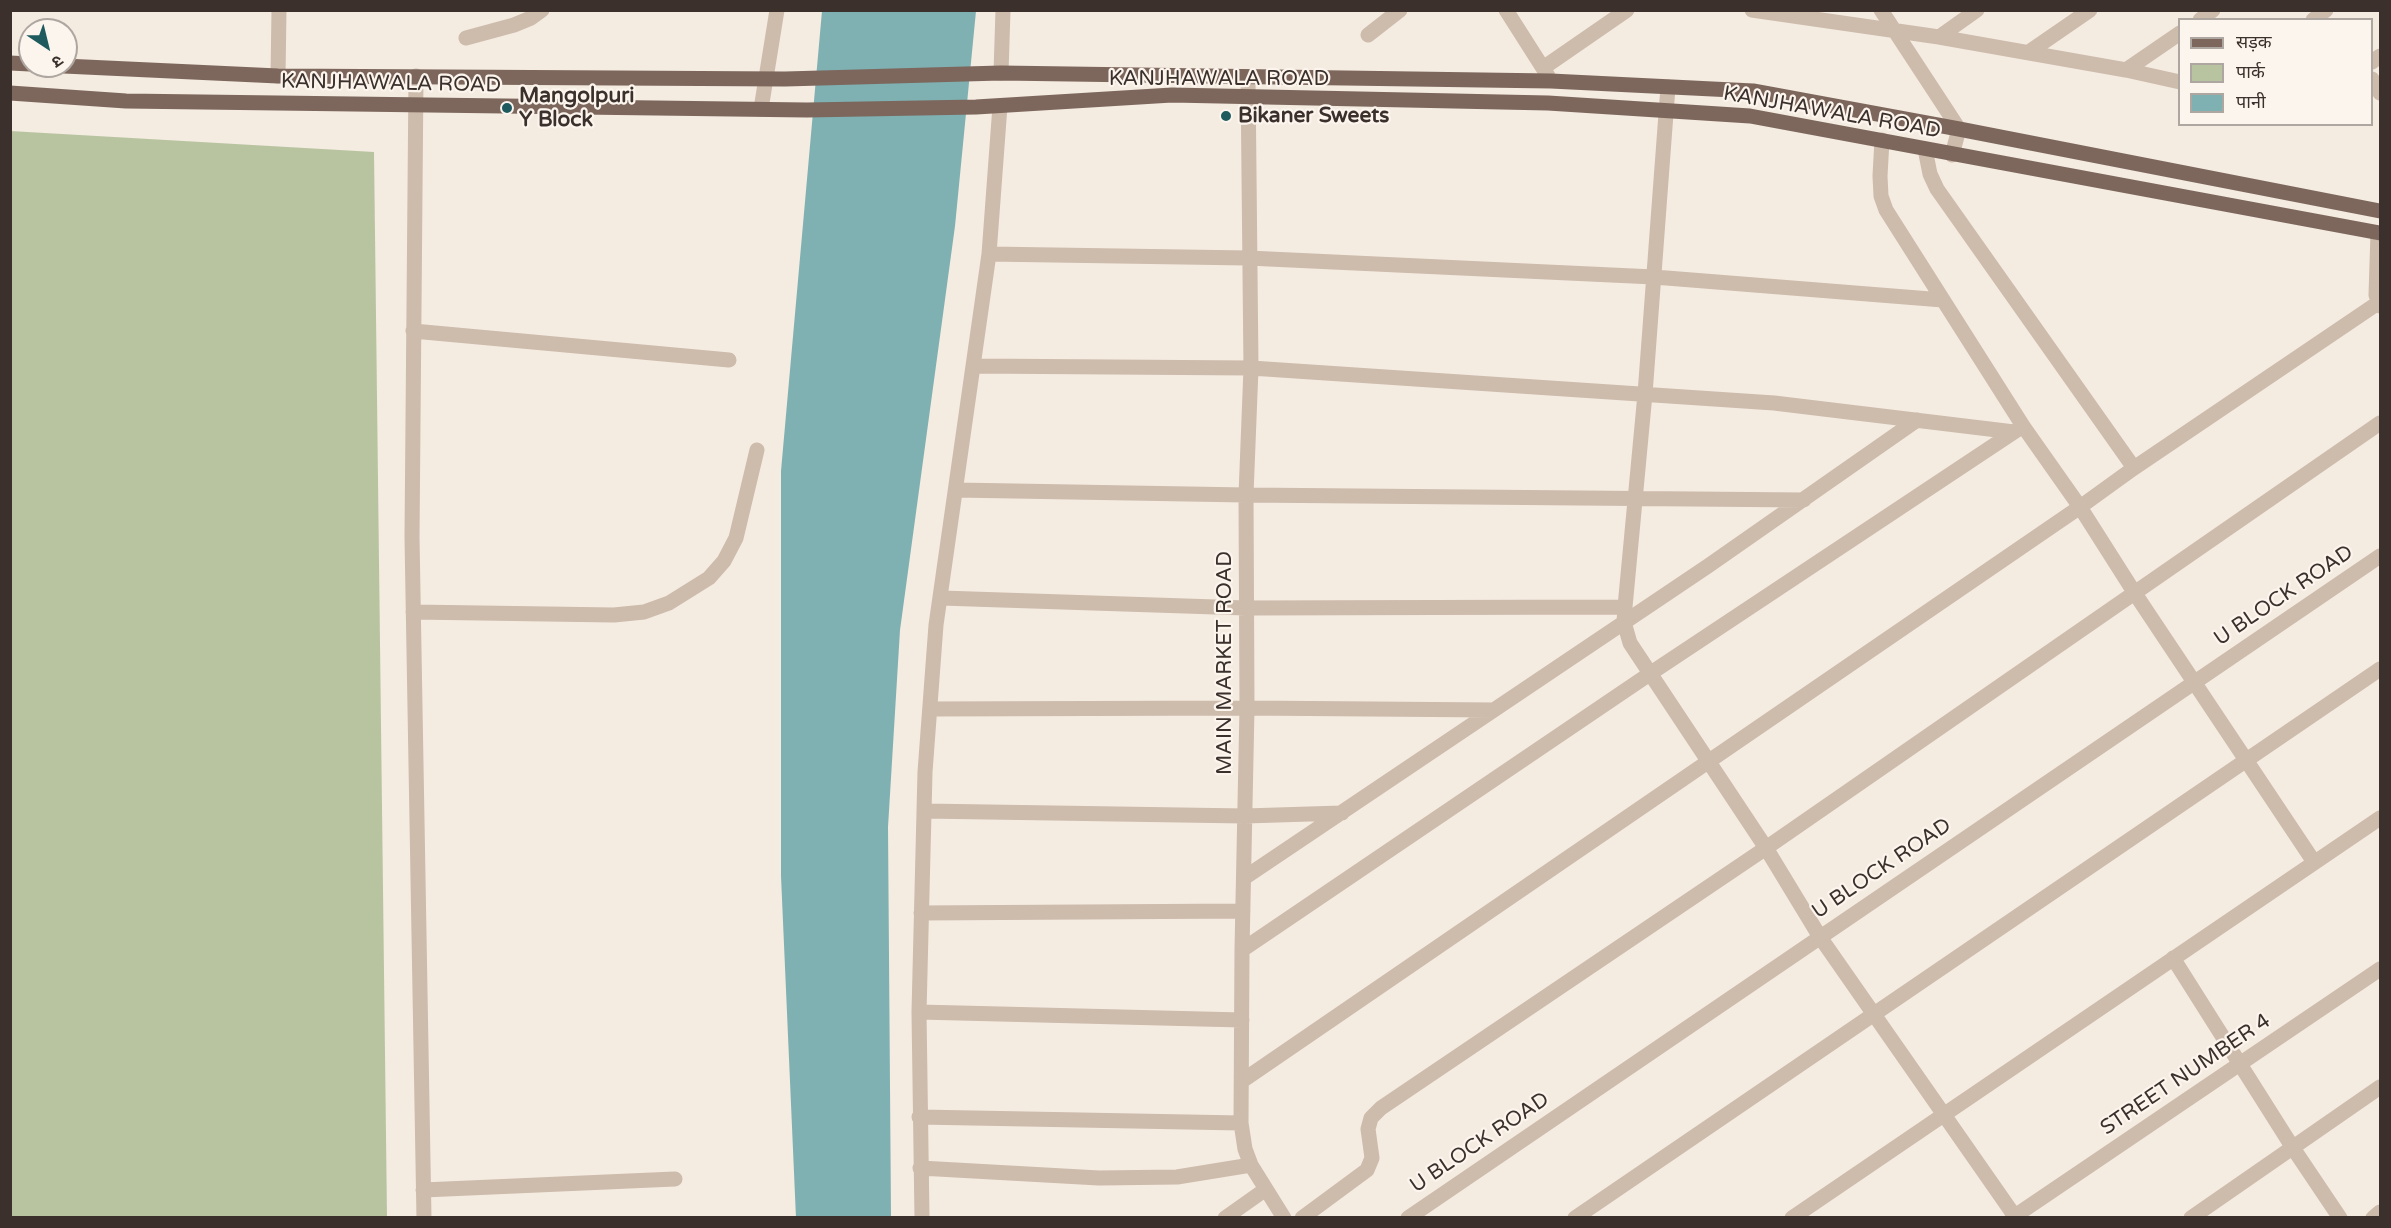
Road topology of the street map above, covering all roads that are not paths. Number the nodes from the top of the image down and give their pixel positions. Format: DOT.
graph roads {
  1 [pos="279,10"];
  2 [pos="542,10"];
  3 [pos="777,10"];
  4 [pos="1003,10"];
  5 [pos="1400,10"];
  6 [pos="1506,10"];
  7 [pos="1627,10"];
  8 [pos="1752,10"];
  9 [pos="1881,10"];
  10 [pos="1977,10"];
  11 [pos="2090,10"];
  12 [pos="1894,31"];
  13 [pos="2178,34"];
  14 [pos="1368,35"];
  15 [pos="1939,36"];
  16 [pos="466,38"];
  17 [pos="2029,52"];
  18 [pos="78,67"];
  19 [pos="2126,70"];
  20 [pos="1001,73"];
  21 [pos="1547,75"];
  22 [pos="278,76"];
  23 [pos="416,76"];
  24 [pos="1248,77"];
  25 [pos="766,79"];
  26 [pos="2178,82"];
  27 [pos="1668,87"];
  28 [pos="10,93"];
  29 [pos="1246,98"];
  30 [pos="415,106"];
  31 [pos="999,106"];
  32 [pos="761,109"];
  33 [pos="1666,111"];
  34 [pos="1959,129"];
  35 [pos="1882,140"];
  36 [pos="1925,149"];
  37 [pos="1952,155"];
  38 [pos="2380,211"];
  39 [pos="2379,233"];
  40 [pos="989,254"];
  41 [pos="1248,258"];
  42 [pos="1654,277"];
  43 [pos="1943,300"];
  44 [pos="2380,305"];
  45 [pos="414,331"];
  46 [pos="729,360"];
  47 [pos="974,366"];
  48 [pos="1251,368"];
  49 [pos="1645,394"];
  50 [pos="1917,420"];
  51 [pos="2380,423"];
  52 [pos="2019,429"];
  53 [pos="757,450"];
  54 [pos="2134,468"];
  55 [pos="956,490"];
  56 [pos="1246,495"];
  57 [pos="1635,497"];
  58 [pos="1804,500"];
  59 [pos="2080,507"];
  60 [pos="2380,556"];
  61 [pos="2134,592"];
  62 [pos="941,598"];
  63 [pos="1246,608"];
  64 [pos="413,612"];
  65 [pos="1624,614"];
  66 [pos="2380,669"];
  67 [pos="1651,673"];
  68 [pos="2194,682"];
  69 [pos="930,708"];
  70 [pos="1247,708"];
  71 [pos="1494,710"];
  72 [pos="1709,760"];
  73 [pos="2246,760"];
  74 [pos="924,811"];
  75 [pos="1342,813"];
  76 [pos="1245,816"];
  77 [pos="2380,818"];
  78 [pos="1766,848"];
  79 [pos="2314,862"];
  80 [pos="1244,878"];
  81 [pos="1243,910"];
  82 [pos="921,913"];
  83 [pos="1820,937"];
  84 [pos="1242,950"];
  85 [pos="2173,958"];
  86 [pos="2380,969"];
  87 [pos="919,1012"];
  88 [pos="1874,1014"];
  89 [pos="1242,1020"];
  90 [pos="2240,1064"];
  91 [pos="1242,1081"];
  92 [pos="2380,1087"];
  93 [pos="1943,1113"];
  94 [pos="919,1117"];
  95 [pos="1241,1123"];
  96 [pos="2293,1148"];
  97 [pos="1251,1165"];
  98 [pos="920,1168"];
  99 [pos="675,1179"];
  100 [pos="1266,1189"];
  101 [pos="423,1190"];
  102 [pos="2380,1212"];
  103 [pos="2195,1216"];
  104 [pos="2014,1217"];
  105 [pos="424,1218"];
  106 [pos="922,1218"];
  107 [pos="1225,1218"];
  108 [pos="1284,1218"];
  109 [pos="1302,1218"];
  110 [pos="1408,1218"];
  111 [pos="1575,1218"];
  112 [pos="1792,1218"];
  113 [pos="2340,1218"];
  114 [pos="2373,1218"];
  1 -- 22 [label="street"];
  2 -- 16 [label="street"];
  3 -- 25 [label="street"];
  4 -- 20 [label="street"];
  5 -- 14 [label="street"];
  6 -- 21 [label="street"];
  7 -- 21 [label="street"];
  8 -- 12 [label="street"];
  9 -- 12 [label="street"];
  10 -- 15 [label="street"];
  11 -- 17 [label="street"];
  12 -- 15 [label="street"];
  12 -- 34 [label="street"];
  13 -- 19 [label="street"];
  15 -- 17 [label="street"];
  17 -- 19 [label="street"];
  18 -- 22 [label="main road, KANJHAWALA ROAD"];
  19 -- 26 [label="street"];
  20 -- 24 [label="main road, KANJHAWALA ROAD"];
  20 -- 25 [label="main road, KANJHAWALA ROAD"];
  21 -- 24 [label="main road, KANJHAWALA ROAD"];
  21 -- 27 [label="main road, KANJHAWALA ROAD"];
  22 -- 23 [label="main road, KANJHAWALA ROAD"];
  23 -- 25 [label="main road, KANJHAWALA ROAD"];
  23 -- 30 [label="street"];
  24 -- 29 [label="street, MAIN MARKET ROAD"];
  25 -- 32 [label="street"];
  27 -- 33 [label="street"];
  27 -- 34 [label="main road, KANJHAWALA ROAD"];
  28 -- 30 [label="main road, KANJHAWALA ROAD"];
  29 -- 31 [label="main road, KANJHAWALA ROAD"];
  29 -- 33 [label="main road, KANJHAWALA ROAD"];
  29 -- 41 [label="street, MAIN MARKET ROAD"];
  30 -- 32 [label="main road, KANJHAWALA ROAD"];
  30 -- 45 [label="street"];
  31 -- 32 [label="main road, KANJHAWALA ROAD"];
  31 -- 40 [label="street"];
  33 -- 35 [label="main road, KANJHAWALA ROAD"];
  33 -- 42 [label="street"];
  34 -- 37 [label="street"];
  34 -- 38 [label="main road, KANJHAWALA ROAD"];
  35 -- 36 [label="main road, KANJHAWALA ROAD"];
  35 -- 43 [label="street"];
  36 -- 37 [label="main road, KANJHAWALA ROAD"];
  36 -- 54 [label="street"];
  37 -- 39 [label="main road, KANJHAWALA ROAD"];
  39 -- 44 [label="street"];
  40 -- 41 [label="street"];
  40 -- 47 [label="street"];
  41 -- 42 [label="street"];
  41 -- 48 [label="street, MAIN MARKET ROAD"];
  42 -- 43 [label="street"];
  42 -- 49 [label="street"];
  43 -- 52 [label="street"];
  44 -- 54 [label="street"];
  45 -- 46 [label="street"];
  45 -- 64 [label="street"];
  47 -- 48 [label="street"];
  47 -- 55 [label="street"];
  48 -- 49 [label="street"];
  48 -- 56 [label="street, MAIN MARKET ROAD"];
  49 -- 50 [label="street"];
  49 -- 57 [label="street"];
  50 -- 52 [label="street"];
  50 -- 58 [label="street"];
  51 -- 61 [label="street"];
  52 -- 59 [label="street"];
  52 -- 67 [label="street"];
  53 -- 64 [label="street"];
  54 -- 59 [label="street"];
  55 -- 56 [label="street"];
  55 -- 62 [label="street"];
  56 -- 57 [label="street"];
  56 -- 63 [label="street, MAIN MARKET ROAD"];
  57 -- 58 [label="street"];
  57 -- 65 [label="street"];
  58 -- 65 [label="street"];
  59 -- 61 [label="street"];
  59 -- 72 [label="street"];
  60 -- 68 [label="street, U BLOCK ROAD"];
  61 -- 68 [label="street"];
  61 -- 78 [label="street"];
  62 -- 63 [label="street"];
  62 -- 69 [label="street"];
  63 -- 65 [label="street"];
  63 -- 70 [label="street, MAIN MARKET ROAD"];
  64 -- 101 [label="street"];
  65 -- 67 [label="street"];
  65 -- 71 [label="street"];
  66 -- 73 [label="street"];
  67 -- 72 [label="street"];
  67 -- 84 [label="street"];
  68 -- 73 [label="street"];
  68 -- 83 [label="street, U BLOCK ROAD"];
  69 -- 70 [label="street"];
  69 -- 74 [label="street"];
  70 -- 71 [label="street"];
  70 -- 76 [label="street, MAIN MARKET ROAD"];
  71 -- 75 [label="street"];
  72 -- 78 [label="street"];
  72 -- 91 [label="street"];
  73 -- 79 [label="street"];
  73 -- 88 [label="street"];
  74 -- 76 [label="street"];
  74 -- 82 [label="street"];
  75 -- 76 [label="street"];
  75 -- 80 [label="street"];
  76 -- 80 [label="street, MAIN MARKET ROAD"];
  77 -- 79 [label="street"];
  78 -- 83 [label="street"];
  78 -- 109 [label="street"];
  79 -- 85 [label="street"];
  80 -- 81 [label="street, MAIN MARKET ROAD"];
  81 -- 82 [label="street"];
  81 -- 84 [label="street, MAIN MARKET ROAD"];
  82 -- 87 [label="street"];
  83 -- 88 [label="street"];
  83 -- 110 [label="street, U BLOCK ROAD"];
  84 -- 89 [label="street, MAIN MARKET ROAD"];
  85 -- 90 [label="street"];
  85 -- 93 [label="street"];
  86 -- 90 [label="street, STREET NUMBER 4"];
  87 -- 89 [label="street"];
  87 -- 94 [label="street"];
  88 -- 93 [label="street"];
  88 -- 111 [label="street"];
  89 -- 91 [label="street, MAIN MARKET ROAD"];
  90 -- 96 [label="street"];
  90 -- 104 [label="street, STREET NUMBER 4"];
  91 -- 95 [label="street, MAIN MARKET ROAD"];
  92 -- 96 [label="street"];
  93 -- 104 [label="street"];
  93 -- 112 [label="street"];
  94 -- 95 [label="street"];
  94 -- 98 [label="street"];
  95 -- 97 [label="street, MAIN MARKET ROAD"];
  96 -- 103 [label="street"];
  96 -- 113 [label="street"];
  97 -- 98 [label="street"];
  97 -- 100 [label="street, MAIN MARKET ROAD"];
  98 -- 106 [label="street"];
  99 -- 101 [label="street"];
  100 -- 107 [label="street"];
  100 -- 108 [label="street, MAIN MARKET ROAD"];
  101 -- 105 [label="street"];
  102 -- 114 [label="street"];
}
